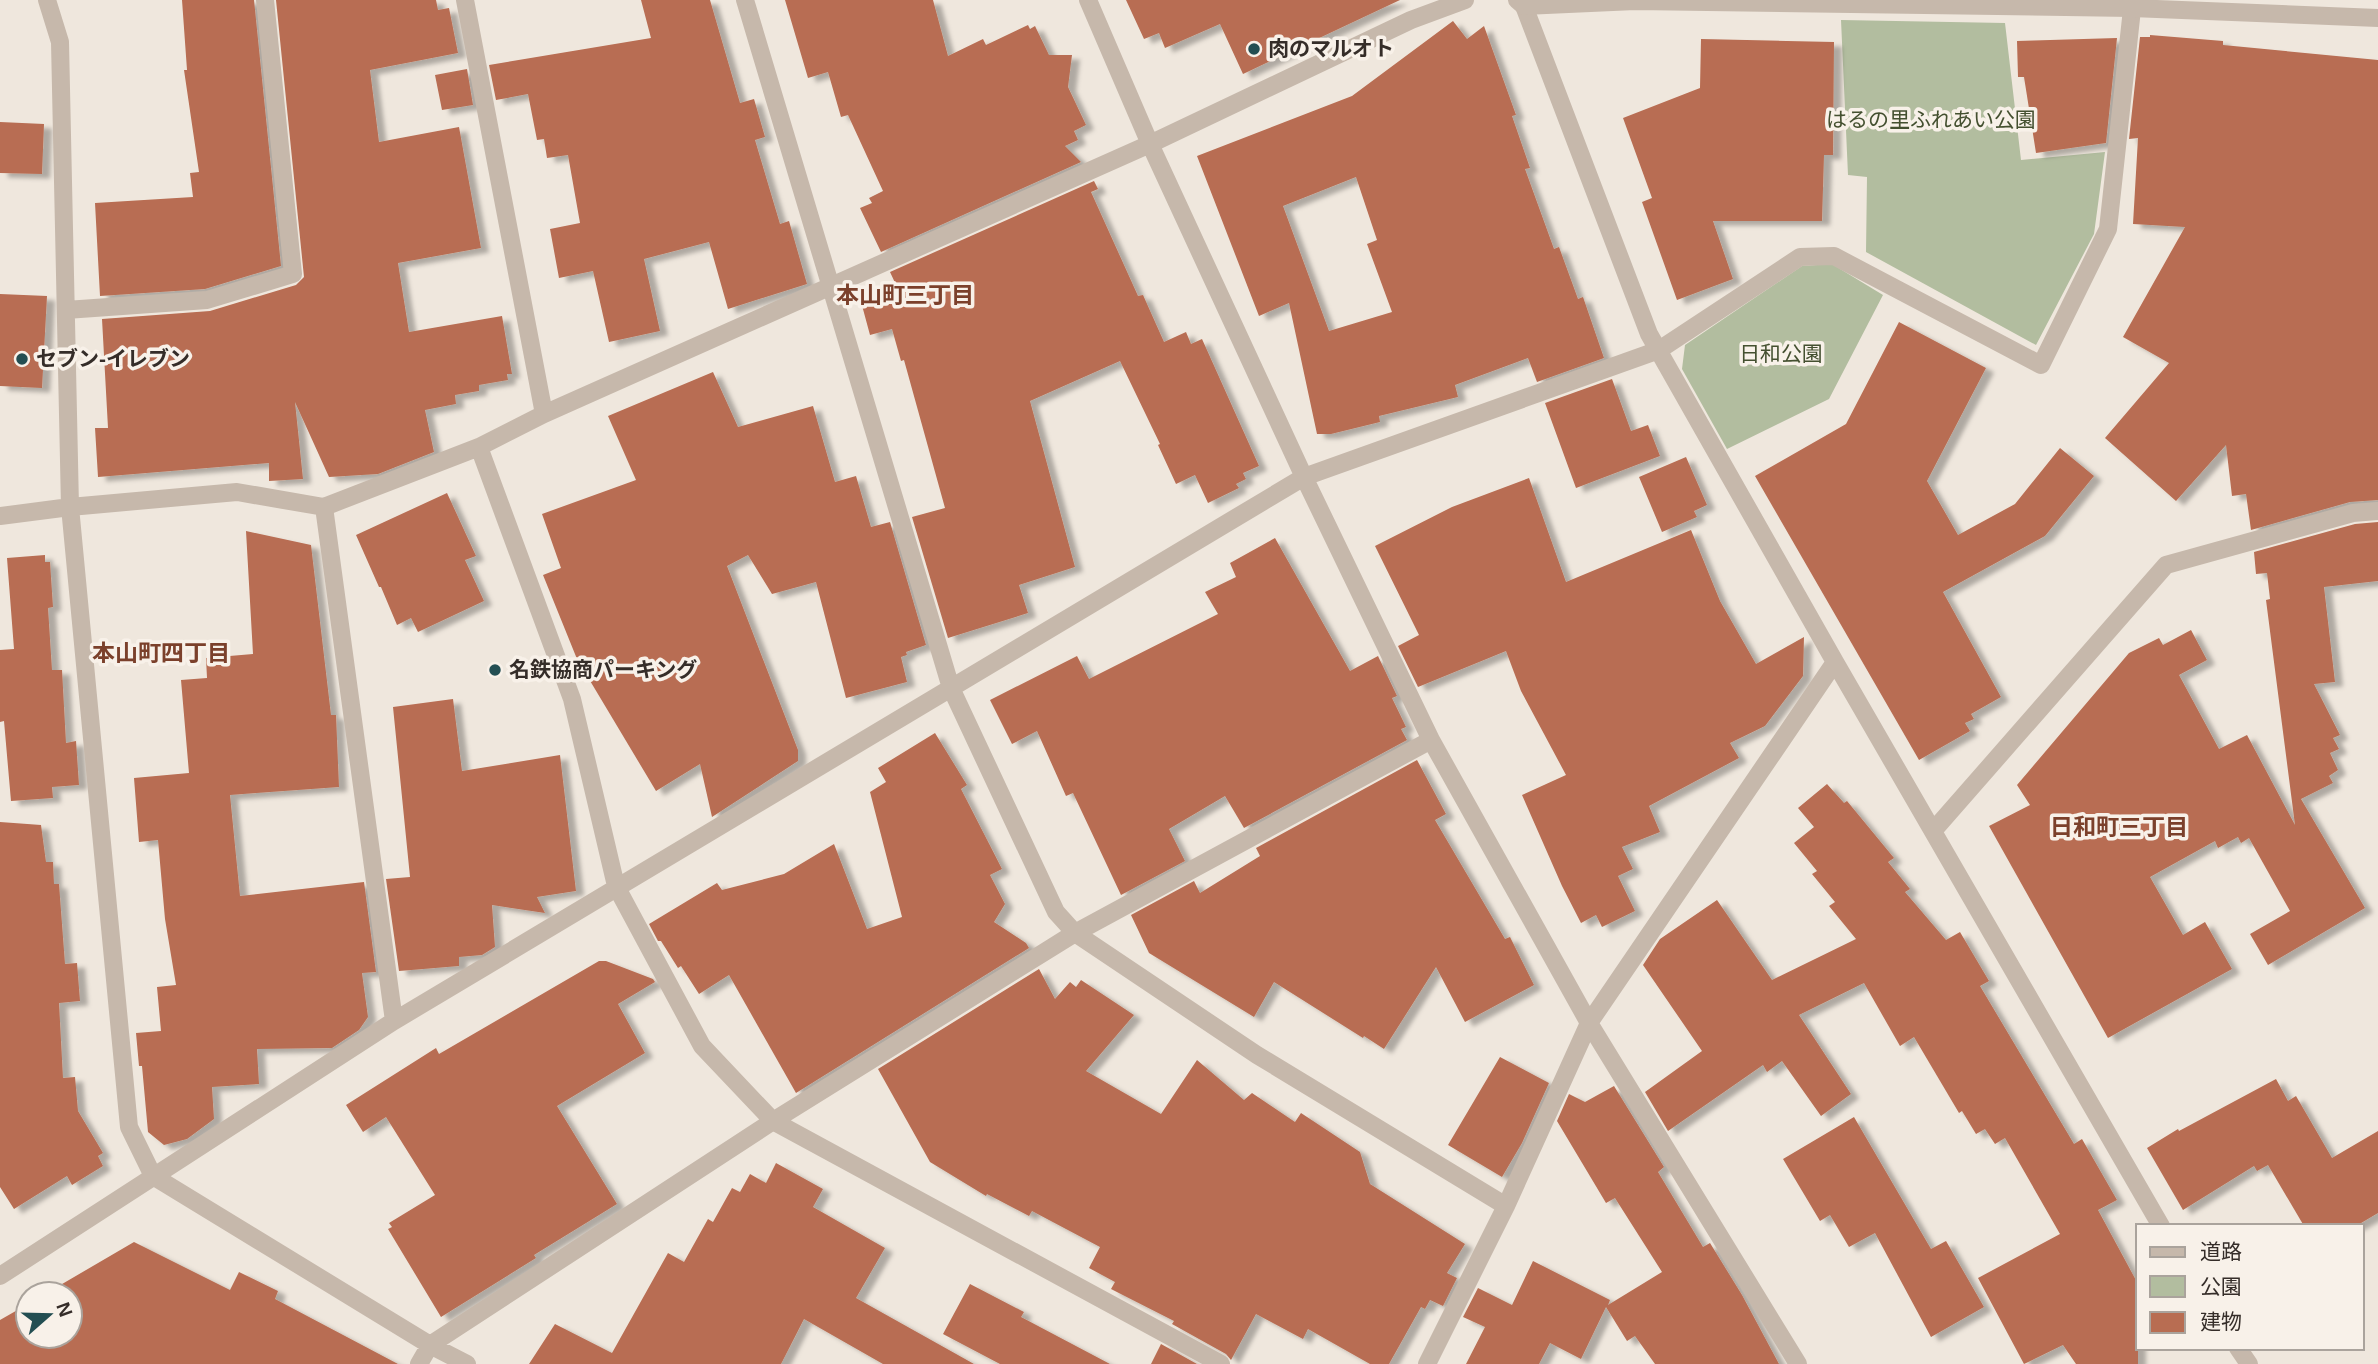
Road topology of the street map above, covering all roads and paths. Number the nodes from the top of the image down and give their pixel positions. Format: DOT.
graph roads {
  1 [pos="47,0"];
  2 [pos="265,0"];
  3 [pos="465,0"];
  4 [pos="745,0"];
  5 [pos="1088,0"];
  6 [pos="1465,0"];
  7 [pos="1520,3"];
  8 [pos="2132,4"];
  9 [pos="2378,18"];
  10 [pos="1150,144"];
  11 [pos="831,287"];
  12 [pos="66,310"];
  13 [pos="1659,350"];
  14 [pos="544,414"];
  15 [pos="479,447"];
  16 [pos="1304,477"];
  17 [pos="70,506"];
  18 [pos="324,507"];
  19 [pos="2378,510"];
  20 [pos="0,516"];
  21 [pos="1835,662"];
  22 [pos="951,688"];
  23 [pos="1431,740"];
  24 [pos="1933,831"];
  25 [pos="616,886"];
  26 [pos="1075,933"];
  27 [pos="394,1021"];
  28 [pos="1590,1023"];
  29 [pos="773,1121"];
  30 [pos="153,1176"];
  31 [pos="1506,1206"];
  32 [pos="2160,1224"];
  33 [pos="0,1276"];
  34 [pos="430,1345"];
  35 [pos="419,1364"];
  36 [pos="467,1364"];
  37 [pos="1221,1364"];
  38 [pos="1427,1364"];
  39 [pos="1798,1364"];
  1 -- 12 [label="street"];
  2 -- 12 [label="street"];
  3 -- 14 [label="street"];
  4 -- 11 [label="street"];
  5 -- 10 [label="street"];
  6 -- 10 [label="street"];
  7 -- 8 [label="street"];
  7 -- 13 [label="street"];
  8 -- 9 [label="street"];
  8 -- 13 [label="street"];
  10 -- 11 [label="street"];
  10 -- 16 [label="street"];
  11 -- 14 [label="street"];
  11 -- 22 [label="street"];
  12 -- 17 [label="street"];
  13 -- 16 [label="street"];
  13 -- 21 [label="street"];
  14 -- 15 [label="street"];
  15 -- 18 [label="street"];
  15 -- 25 [label="street"];
  16 -- 22 [label="street"];
  16 -- 23 [label="street"];
  17 -- 18 [label="street"];
  17 -- 20 [label="street"];
  17 -- 30 [label="street"];
  18 -- 27 [label="street"];
  19 -- 24 [label="street"];
  21 -- 24 [label="street"];
  21 -- 28 [label="street"];
  22 -- 25 [label="street"];
  22 -- 26 [label="street"];
  23 -- 26 [label="street"];
  23 -- 28 [label="street"];
  24 -- 32 [label="street"];
  25 -- 27 [label="street"];
  25 -- 29 [label="street"];
  26 -- 29 [label="street"];
  26 -- 31 [label="street"];
  27 -- 30 [label="street"];
  28 -- 31 [label="street"];
  28 -- 39 [label="street"];
  29 -- 34 [label="street"];
  29 -- 37 [label="street"];
  30 -- 33 [label="street"];
  30 -- 34 [label="street"];
  31 -- 38 [label="street"];
  34 -- 35 [label="street"];
  34 -- 36 [label="street"];
}
